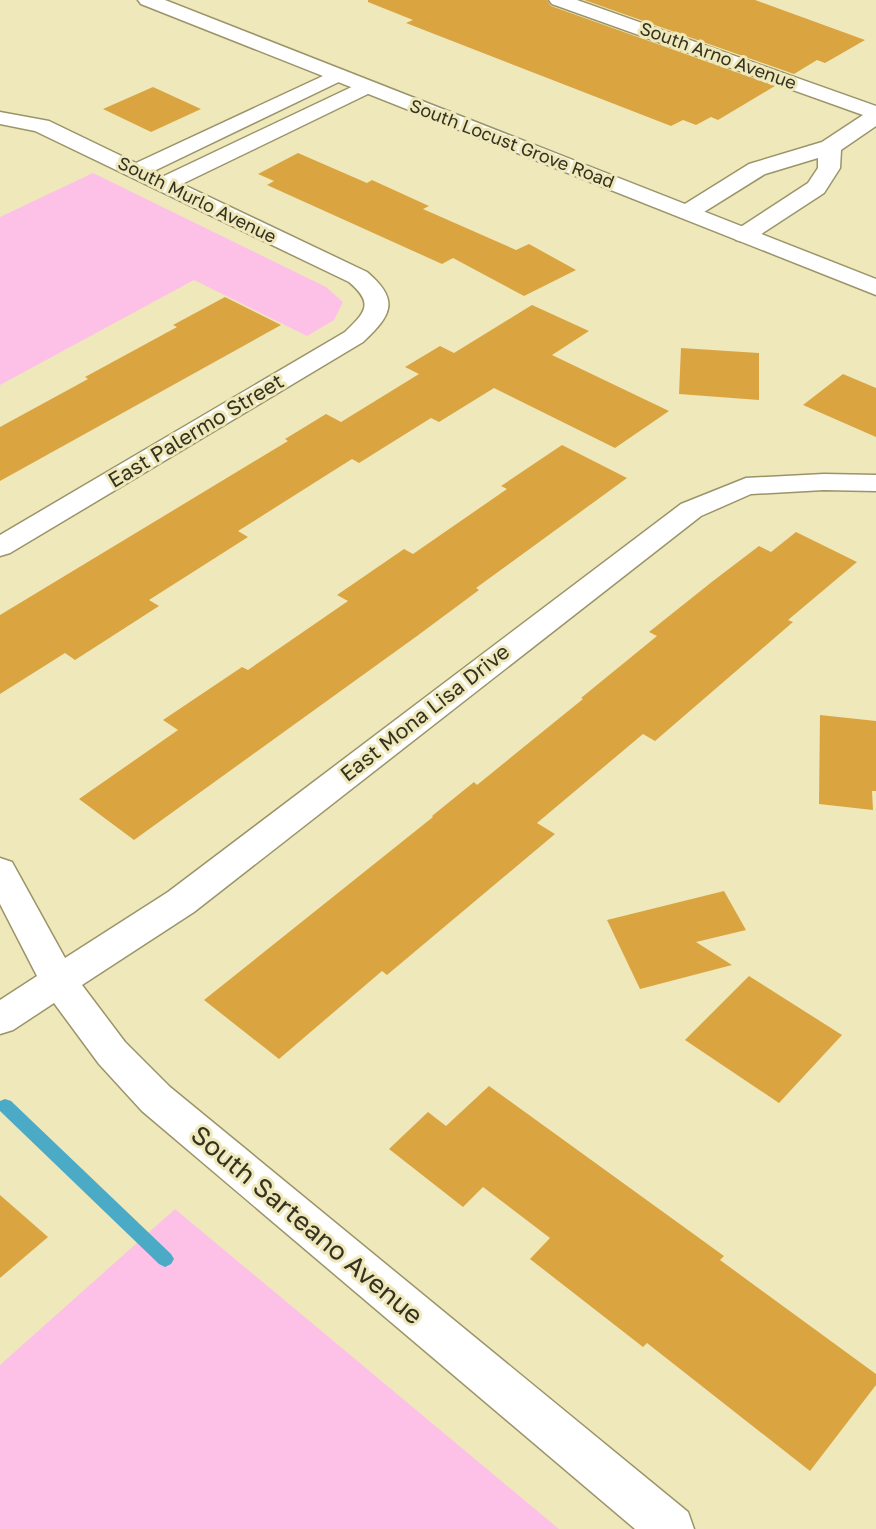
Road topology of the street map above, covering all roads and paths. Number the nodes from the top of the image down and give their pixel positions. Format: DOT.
graph roads {
  1 [pos="148,0"];
  2 [pos="559,0"];
  3 [pos="338,75"];
  4 [pos="367,87"];
  5 [pos="876,115"];
  6 [pos="1,118"];
  7 [pos="830,147"];
  8 [pos="136,171"];
  9 [pos="165,184"];
  10 [pos="688,212"];
  11 [pos="744,235"];
  12 [pos="876,288"];
  13 [pos="378,303"];
  14 [pos="876,483"];
  15 [pos="0,548"];
  16 [pos="0,872"];
  17 [pos="59,982"];
  18 [pos="0,1019"];
  19 [pos="671,1529"];
  1 -- 3 [label="street, South Locust Grove Road"];
  2 -- 5 [label="street, South Arno Avenue"];
  3 -- 4 [label="street, South Locust Grove Road"];
  3 -- 8 [label="street"];
  4 -- 9 [label="street"];
  4 -- 10 [label="street, South Locust Grove Road"];
  5 -- 7 [label="street"];
  6 -- 8 [label="street, South Murlo Avenue"];
  7 -- 10 [label="street"];
  7 -- 11 [label="street"];
  8 -- 9 [label="street, South Murlo Avenue"];
  9 -- 13 [label="street, South Murlo Avenue"];
  10 -- 11 [label="street, South Locust Grove Road"];
  11 -- 12 [label="street, South Locust Grove Road"];
  13 -- 15 [label="street, East Palermo Street"];
  14 -- 17 [label="street, East Mona Lisa Drive"];
  16 -- 17 [label="street, South Sarteano Avenue"];
  17 -- 18 [label="street, East Mona Lisa Drive"];
  17 -- 19 [label="street, South Sarteano Avenue"];
}
